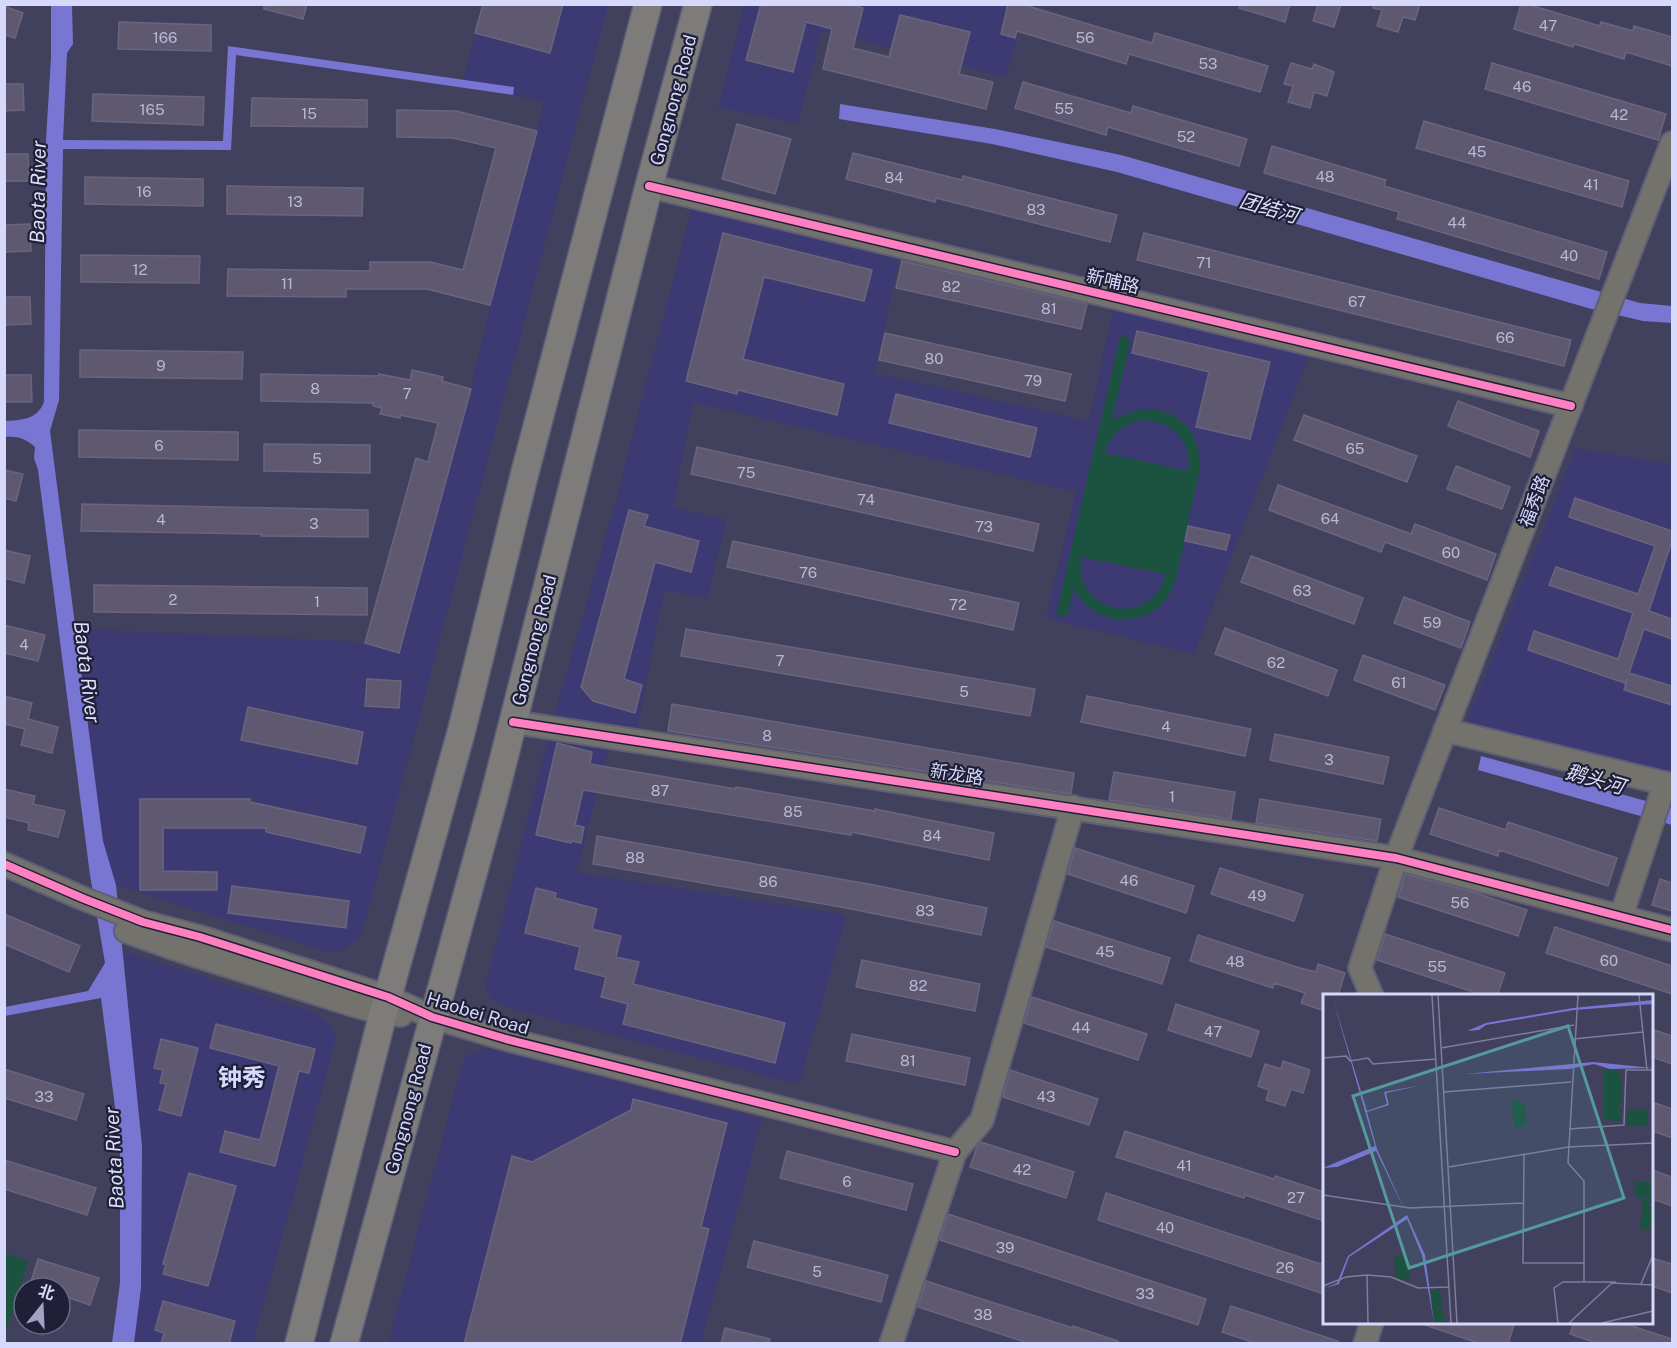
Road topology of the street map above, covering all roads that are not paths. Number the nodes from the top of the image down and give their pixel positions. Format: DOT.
graph roads {
  1 [pos="648,4"];
  2 [pos="698,4"];
  3 [pos="1672,143"];
  4 [pos="649,186"];
  5 [pos="1571,406"];
  6 [pos="513,722"];
  7 [pos="1445,730"];
  8 [pos="1669,784"];
  9 [pos="1073,807"];
  10 [pos="1396,858"];
  11 [pos="4,864"];
  12 [pos="4,879"];
  13 [pos="81,906"];
  14 [pos="1621,917"];
  15 [pos="1672,930"];
  16 [pos="1371,994"];
  17 [pos="385,1005"];
  18 [pos="432,1017"];
  19 [pos="955,1152"];
  20 [pos="1372,1324"];
  21 [pos="299,1344"];
  22 [pos="344,1344"];
  23 [pos="891,1344"];
  24 [pos="1365,1344"];
  1 -- 17 [label="main road"];
  2 -- 4 [label="main road, Gongnong Road"];
  3 -- 5 [label="street, 福秀路"];
  4 -- 5 [label="street, 新哺路"];
  4 -- 6 [label="main road, Gongnong Road"];
  5 -- 7 [label="street, 福秀路"];
  6 -- 9 [label="street, 新龙路"];
  6 -- 18 [label="main road, Gongnong Road"];
  7 -- 8 [label="street"];
  7 -- 10 [label="street, 福秀路"];
  8 -- 14 [label="street"];
  9 -- 10 [label="street, 新龙路"];
  9 -- 19 [label="street"];
  10 -- 14 [label="street, 新龙路"];
  10 -- 16 [label="street, 福秀路"];
  11 -- 13 [label="street, Haobei Road"];
  12 -- 13 [label="street, Haobei Road"];
  13 -- 17 [label="street, Haobei Road"];
  14 -- 15 [label="street, 新龙路"];
  17 -- 18 [label="street, Haobei Road"];
  17 -- 21 [label="main road"];
  18 -- 19 [label="street, Haobei Road"];
  18 -- 22 [label="main road, Gongnong Road"];
  19 -- 23 [label="street"];
  20 -- 24 [label="street"];
}
